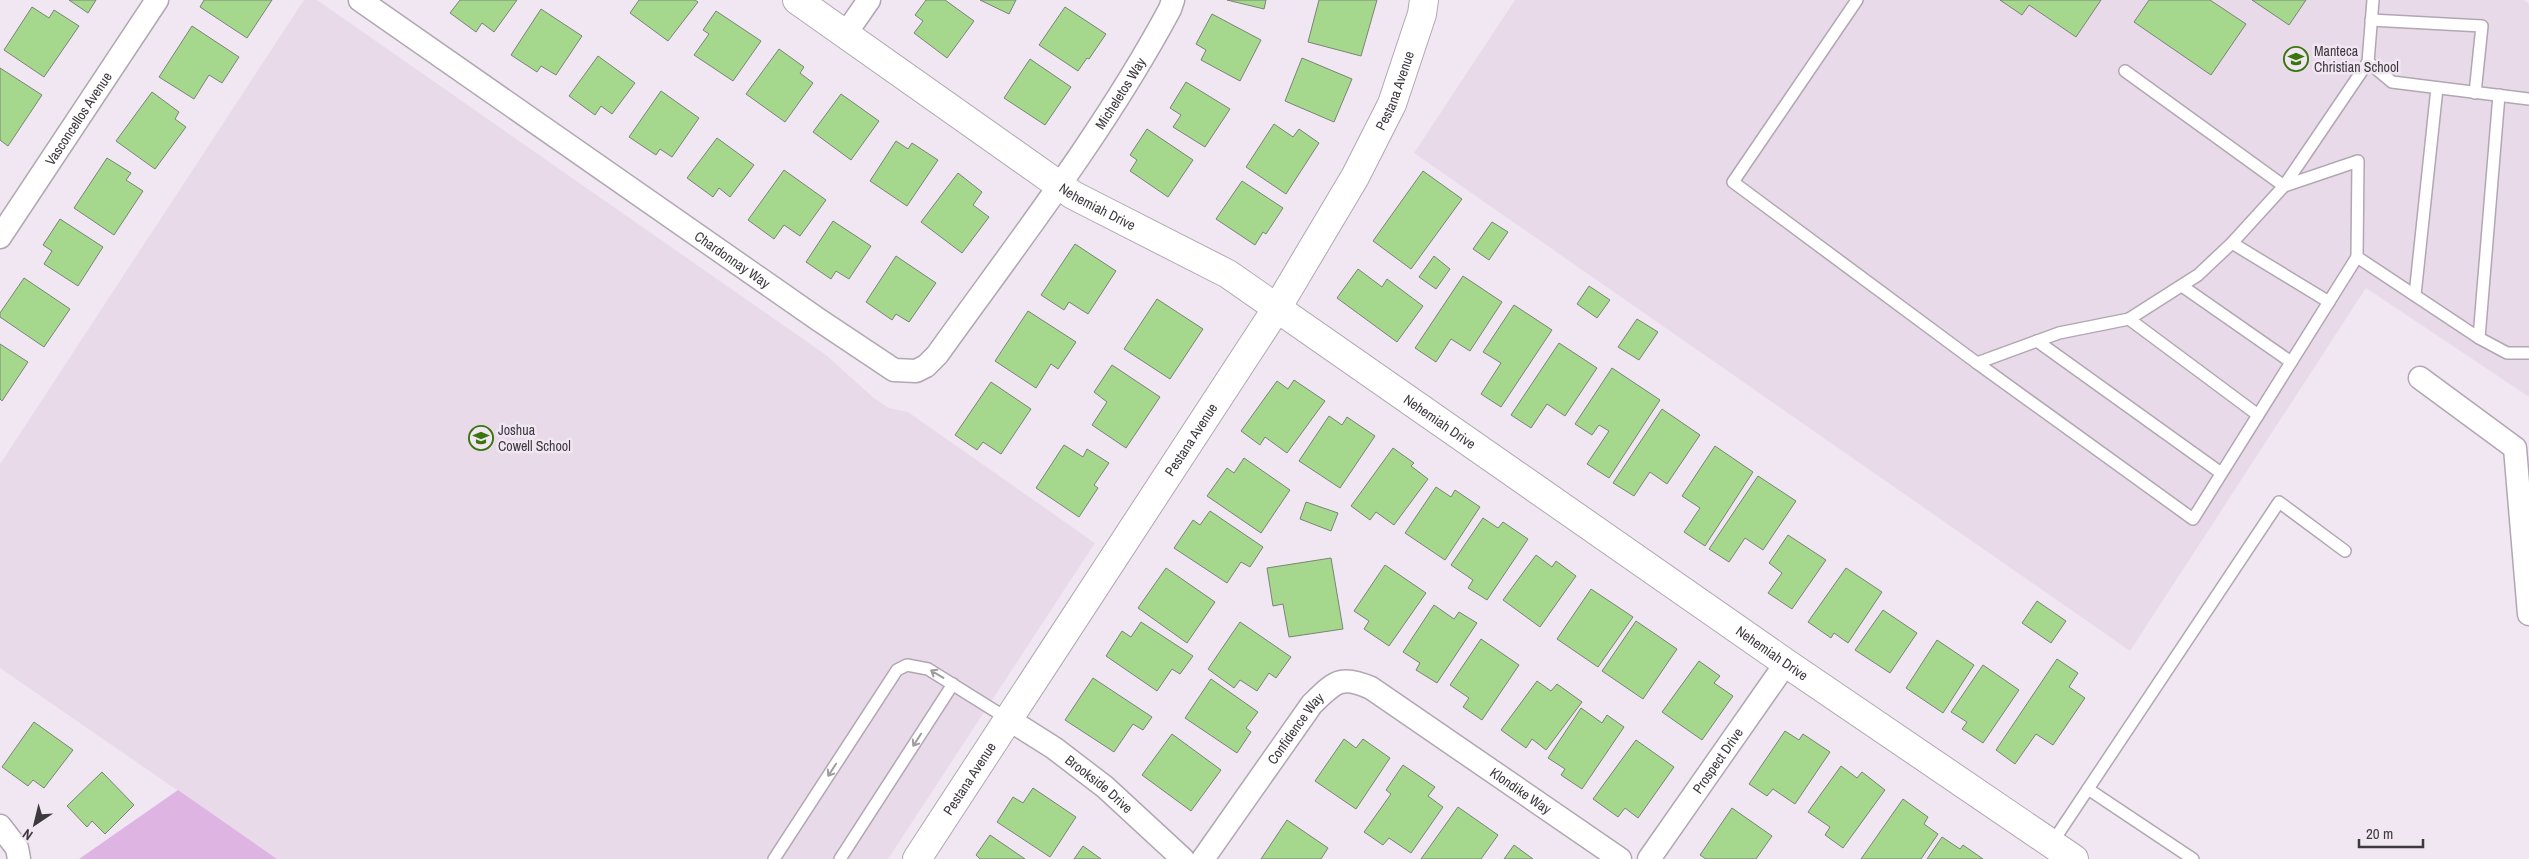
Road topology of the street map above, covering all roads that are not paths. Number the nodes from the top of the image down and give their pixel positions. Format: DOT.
graph roads {
  1 [pos="157,0"];
  2 [pos="360,0"];
  3 [pos="797,0"];
  4 [pos="869,0"];
  5 [pos="1173,0"];
  6 [pos="1424,0"];
  7 [pos="1857,0"];
  8 [pos="2373,0"];
  9 [pos="2372,20"];
  10 [pos="846,33"];
  11 [pos="2368,62"];
  12 [pos="2126,71"];
  13 [pos="2437,88"];
  14 [pos="2475,92"];
  15 [pos="2499,95"];
  16 [pos="2529,99"];
  17 [pos="1059,184"];
  18 [pos="2284,186"];
  19 [pos="0,237"];
  20 [pos="2232,243"];
  21 [pos="2358,257"];
  22 [pos="2182,286"];
  23 [pos="2415,295"];
  24 [pos="2329,302"];
  25 [pos="1277,308"];
  26 [pos="2129,320"];
  27 [pos="2479,338"];
  28 [pos="2036,341"];
  29 [pos="2529,353"];
  30 [pos="2292,362"];
  31 [pos="1977,363"];
  32 [pos="2420,378"];
  33 [pos="2258,415"];
  34 [pos="2222,474"];
  35 [pos="2345,551"];
  36 [pos="2529,614"];
  37 [pos="1786,663"];
  38 [pos="953,684"];
  39 [pos="1008,718"];
  40 [pos="1422,723"];
  41 [pos="2088,789"];
  42 [pos="0,826"];
  43 [pos="2052,843"];
  44 [pos="19,859"];
  45 [pos="774,859"];
  46 [pos="840,859"];
  47 [pos="917,859"];
  48 [pos="1183,859"];
  49 [pos="1203,859"];
  50 [pos="1620,859"];
  51 [pos="1649,859"];
  52 [pos="2074,859"];
  53 [pos="2193,859"];
  1 -- 19 [label="street, Vasconcellos Avenue"];
  2 -- 17 [label="street, Chardonnay Way"];
  3 -- 10 [label="street, Nehemiah Drive"];
  4 -- 10 [label="street"];
  5 -- 17 [label="street, Micheletos Way"];
  6 -- 25 [label="street, Pestana Avenue"];
  7 -- 31 [label="lane"];
  8 -- 9 [label="lane"];
  9 -- 11 [label="lane"];
  9 -- 14 [label="lane"];
  10 -- 17 [label="street, Nehemiah Drive"];
  11 -- 13 [label="lane"];
  11 -- 18 [label="lane"];
  12 -- 18 [label="lane"];
  13 -- 14 [label="lane"];
  13 -- 23 [label="lane"];
  14 -- 15 [label="lane"];
  15 -- 16 [label="lane"];
  15 -- 27 [label="lane"];
  17 -- 25 [label="street, Nehemiah Drive"];
  18 -- 20 [label="lane"];
  18 -- 21 [label="lane"];
  20 -- 22 [label="lane"];
  20 -- 24 [label="lane"];
  21 -- 23 [label="lane"];
  21 -- 24 [label="lane"];
  22 -- 26 [label="lane"];
  22 -- 30 [label="lane"];
  23 -- 27 [label="lane"];
  24 -- 30 [label="lane"];
  25 -- 37 [label="street, Nehemiah Drive"];
  25 -- 39 [label="street, Pestana Avenue"];
  26 -- 28 [label="lane"];
  26 -- 33 [label="lane"];
  27 -- 29 [label="lane"];
  28 -- 31 [label="lane"];
  28 -- 34 [label="lane"];
  30 -- 33 [label="lane"];
  31 -- 34 [label="lane"];
  32 -- 36 [label="street"];
  33 -- 34 [label="lane"];
  35 -- 41 [label="lane"];
  37 -- 43 [label="street, Nehemiah Drive"];
  37 -- 51 [label="street, Prospect Drive"];
  38 -- 39 [label="lane"];
  38 -- 45 [label="lane, one-way"];
  38 -- 46 [label="lane, one-way"];
  39 -- 47 [label="street, Pestana Avenue"];
  39 -- 48 [label="street, Brookside Drive"];
  40 -- 49 [label="street, Confidence Way"];
  40 -- 50 [label="street, Klondike Way"];
  41 -- 43 [label="lane"];
  41 -- 53 [label="lane"];
  42 -- 44 [label="street"];
  43 -- 52 [label="street, Nehemiah Drive"];
}
